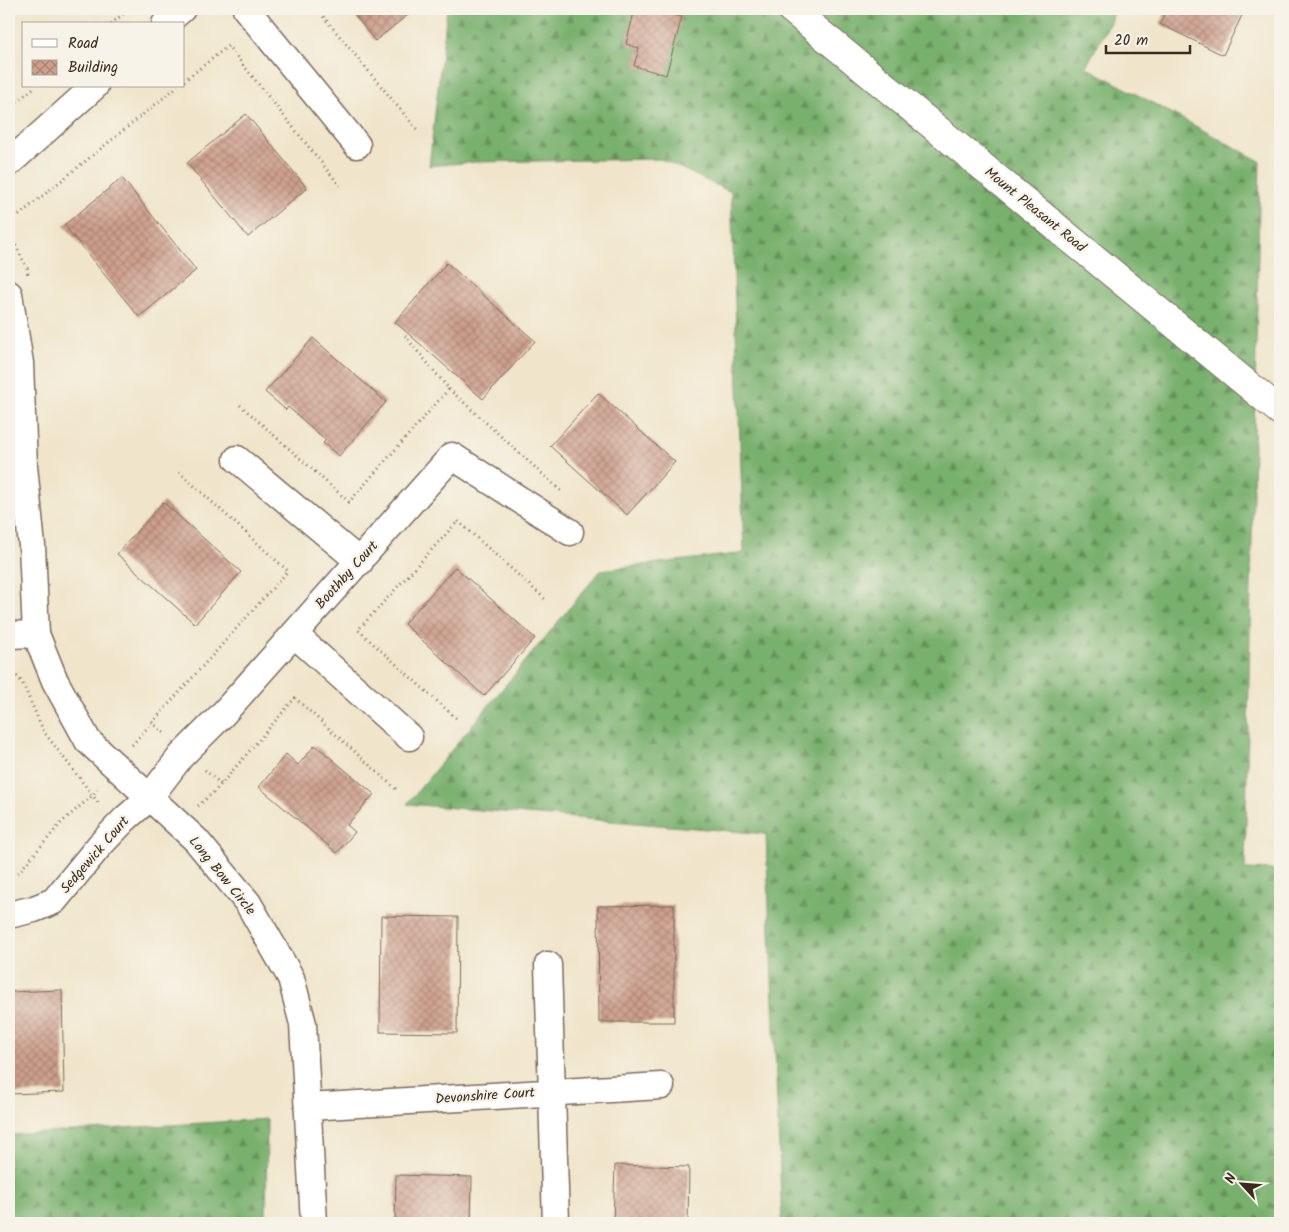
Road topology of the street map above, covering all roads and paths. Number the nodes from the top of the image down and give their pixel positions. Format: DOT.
graph roads {
  1 [pos="129,9"];
  2 [pos="182,9"];
  3 [pos="246,9"];
  4 [pos="317,9"];
  5 [pos="791,9"];
  6 [pos="113,22"];
  7 [pos="167,22"];
  8 [pos="185,80"];
  9 [pos="34,88"];
  10 [pos="93,88"];
  11 [pos="176,88"];
  12 [pos="9,108"];
  13 [pos="418,132"];
  14 [pos="357,144"];
  15 [pos="9,163"];
  16 [pos="340,186"];
  17 [pos="9,218"];
  18 [pos="9,232"];
  19 [pos="29,278"];
  20 [pos="9,294"];
  21 [pos="405,336"];
  22 [pos="449,390"];
  23 [pos="240,405"];
  24 [pos="1280,411"];
  25 [pos="237,459"];
  26 [pos="178,471"];
  27 [pos="563,493"];
  28 [pos="570,532"];
  29 [pos="360,562"];
  30 [pos="545,599"];
  31 [pos="36,634"];
  32 [pos="294,634"];
  33 [pos="9,635"];
  34 [pos="456,718"];
  35 [pos="409,737"];
  36 [pos="128,750"];
  37 [pos="105,780"];
  38 [pos="396,789"];
  39 [pos="149,798"];
  40 [pos="178,824"];
  41 [pos="18,873"];
  42 [pos="9,915"];
  43 [pos="548,965"];
  44 [pos="661,1086"];
  45 [pos="551,1092"];
  46 [pos="308,1107"];
  47 [pos="314,1223"];
  48 [pos="556,1223"];
  1 -- 6 [label="path"];
  2 -- 7 [label="street"];
  3 -- 14 [label="street"];
  4 -- 13 [label="path"];
  5 -- 24 [label="street, Mount Pleasant Road"];
  8 -- 16 [label="path"];
  9 -- 12 [label="path"];
  10 -- 15 [label="street"];
  11 -- 17 [label="path"];
  18 -- 19 [label="path"];
  20 -- 31 [label="street, Long Bow Circle"];
  21 -- 22 [label="path"];
  22 -- 23 [label="path"];
  22 -- 27 [label="path"];
  25 -- 29 [label="street"];
  26 -- 36 [label="path"];
  28 -- 29 [label="street, Boothby Court"];
  29 -- 32 [label="street, Boothby Court"];
  30 -- 34 [label="path"];
  31 -- 33 [label="street"];
  31 -- 39 [label="street, Long Bow Circle"];
  32 -- 35 [label="street"];
  32 -- 39 [label="street, Boothby Court"];
  37 -- 41 [label="path"];
  38 -- 40 [label="path"];
  39 -- 40 [label="street, Long Bow Circle"];
  39 -- 42 [label="street, Sedgewick Court"];
  40 -- 46 [label="street, Long Bow Circle"];
  43 -- 45 [label="street"];
  44 -- 45 [label="street, Devonshire Court"];
  45 -- 46 [label="street, Devonshire Court"];
  45 -- 48 [label="street"];
  46 -- 47 [label="street, Long Bow Circle"];
}
